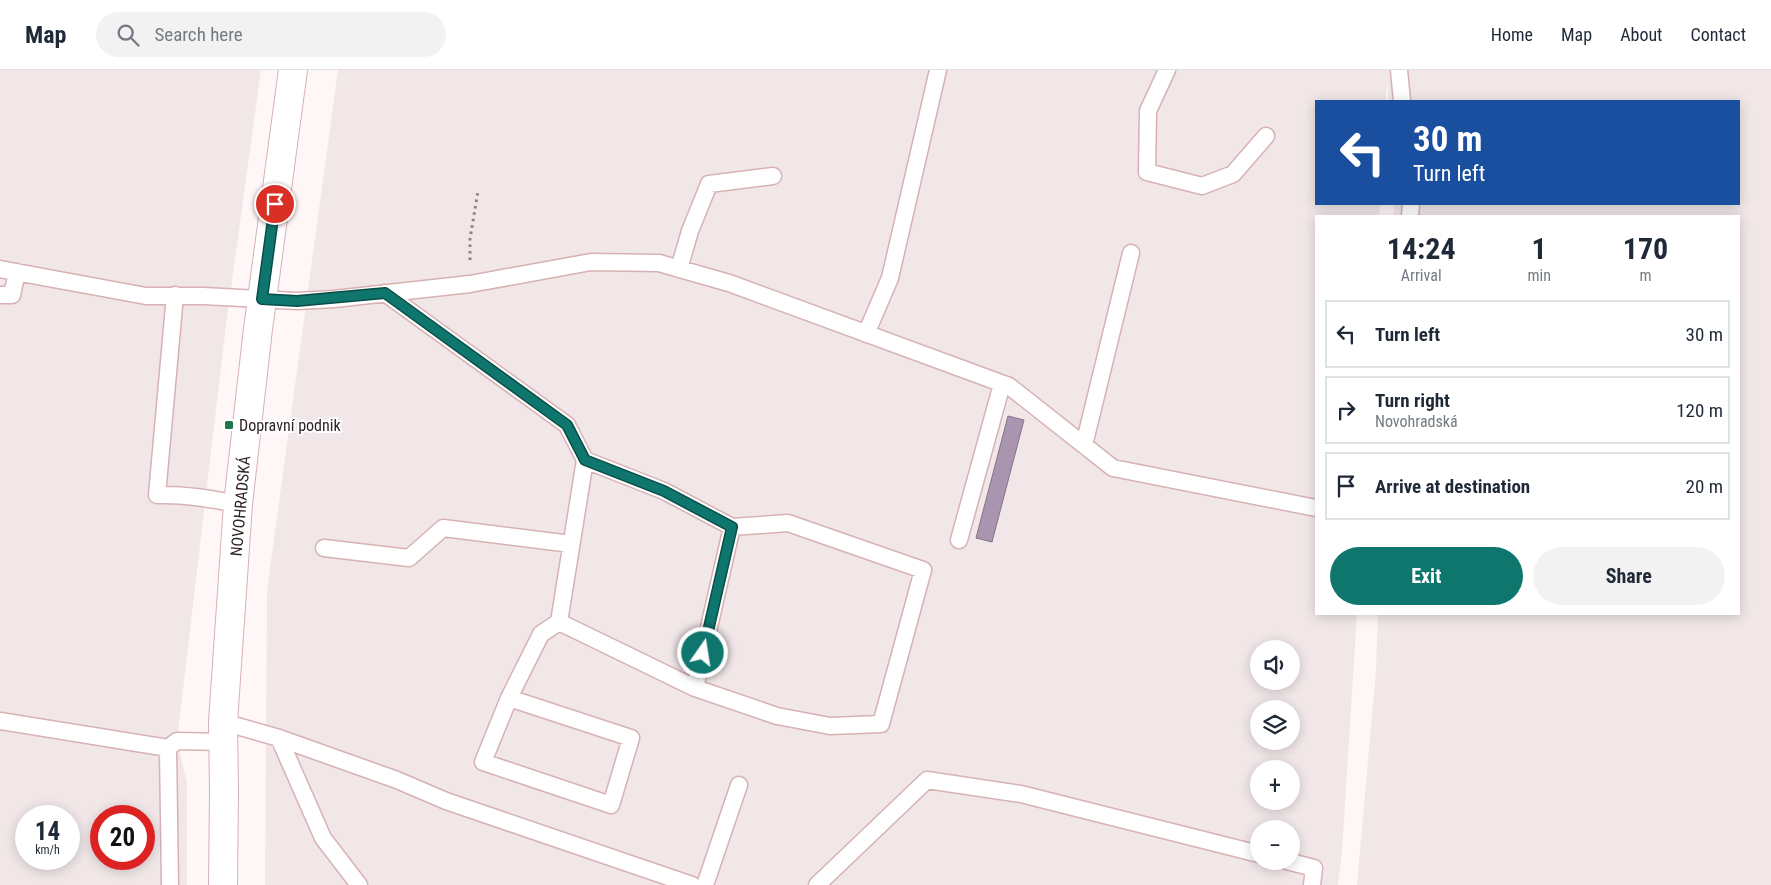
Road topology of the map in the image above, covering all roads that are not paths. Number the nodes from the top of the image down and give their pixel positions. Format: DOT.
graph roads {
  1 [pos="293,70"];
  2 [pos="938,70"];
  3 [pos="1167,70"];
  4 [pos="1399,70"];
  5 [pos="1402,100"];
  6 [pos="1266,136"];
  7 [pos="773,176"];
  8 [pos="1131,253"];
  9 [pos="0,269"];
  10 [pos="679,269"];
  11 [pos="17,272"];
  12 [pos="385,293"];
  13 [pos="0,295"];
  14 [pos="175,295"];
  15 [pos="262,299"];
  16 [pos="866,334"];
  17 [pos="1002,384"];
  18 [pos="1084,445"];
  19 [pos="585,460"];
  20 [pos="238,504"];
  21 [pos="1315,508"];
  22 [pos="732,527"];
  23 [pos="959,540"];
  24 [pos="571,544"];
  25 [pos="324,548"];
  26 [pos="559,622"];
  27 [pos="695,688"];
  28 [pos="510,698"];
  29 [pos="0,721"];
  30 [pos="223,732"];
  31 [pos="279,738"];
  32 [pos="168,748"];
  33 [pos="739,785"];
  34 [pos="1250,852"];
  35 [pos="1300,864"];
  36 [pos="170,885"];
  37 [pos="223,885"];
  38 [pos="359,885"];
  39 [pos="692,885"];
  40 [pos="705,885"];
  41 [pos="817,885"];
  42 [pos="1312,885"];
  1 -- 15 [label="main road, NOVOHRADSKÁ"];
  2 -- 16 [label="lane"];
  3 -- 6 [label="lane"];
  4 -- 5 [label="lane"];
  7 -- 10 [label="lane"];
  8 -- 18 [label="lane"];
  9 -- 11 [label="lane"];
  10 -- 12 [label="lane"];
  10 -- 16 [label="lane"];
  11 -- 13 [label="lane"];
  11 -- 14 [label="lane"];
  12 -- 15 [label="lane"];
  12 -- 19 [label="lane"];
  14 -- 15 [label="lane"];
  14 -- 20 [label="lane"];
  15 -- 20 [label="main road, NOVOHRADSKÁ"];
  16 -- 17 [label="lane"];
  17 -- 18 [label="lane"];
  17 -- 23 [label="lane"];
  18 -- 21 [label="lane"];
  19 -- 22 [label="lane"];
  19 -- 24 [label="lane"];
  20 -- 30 [label="main road, NOVOHRADSKÁ"];
  22 -- 27 [label="lane"];
  22 -- 27 [label="lane"];
  24 -- 25 [label="lane"];
  24 -- 26 [label="lane"];
  26 -- 27 [label="lane"];
  26 -- 28 [label="lane"];
  28 -- 28 [label="lane"];
  29 -- 32 [label="lane"];
  30 -- 31 [label="lane"];
  30 -- 32 [label="lane"];
  30 -- 37 [label="main road, NOVOHRADSKÁ"];
  31 -- 38 [label="lane"];
  31 -- 39 [label="lane"];
  32 -- 36 [label="lane"];
  33 -- 40 [label="lane"];
  34 -- 41 [label="lane"];
  35 -- 42 [label="lane"];
}
